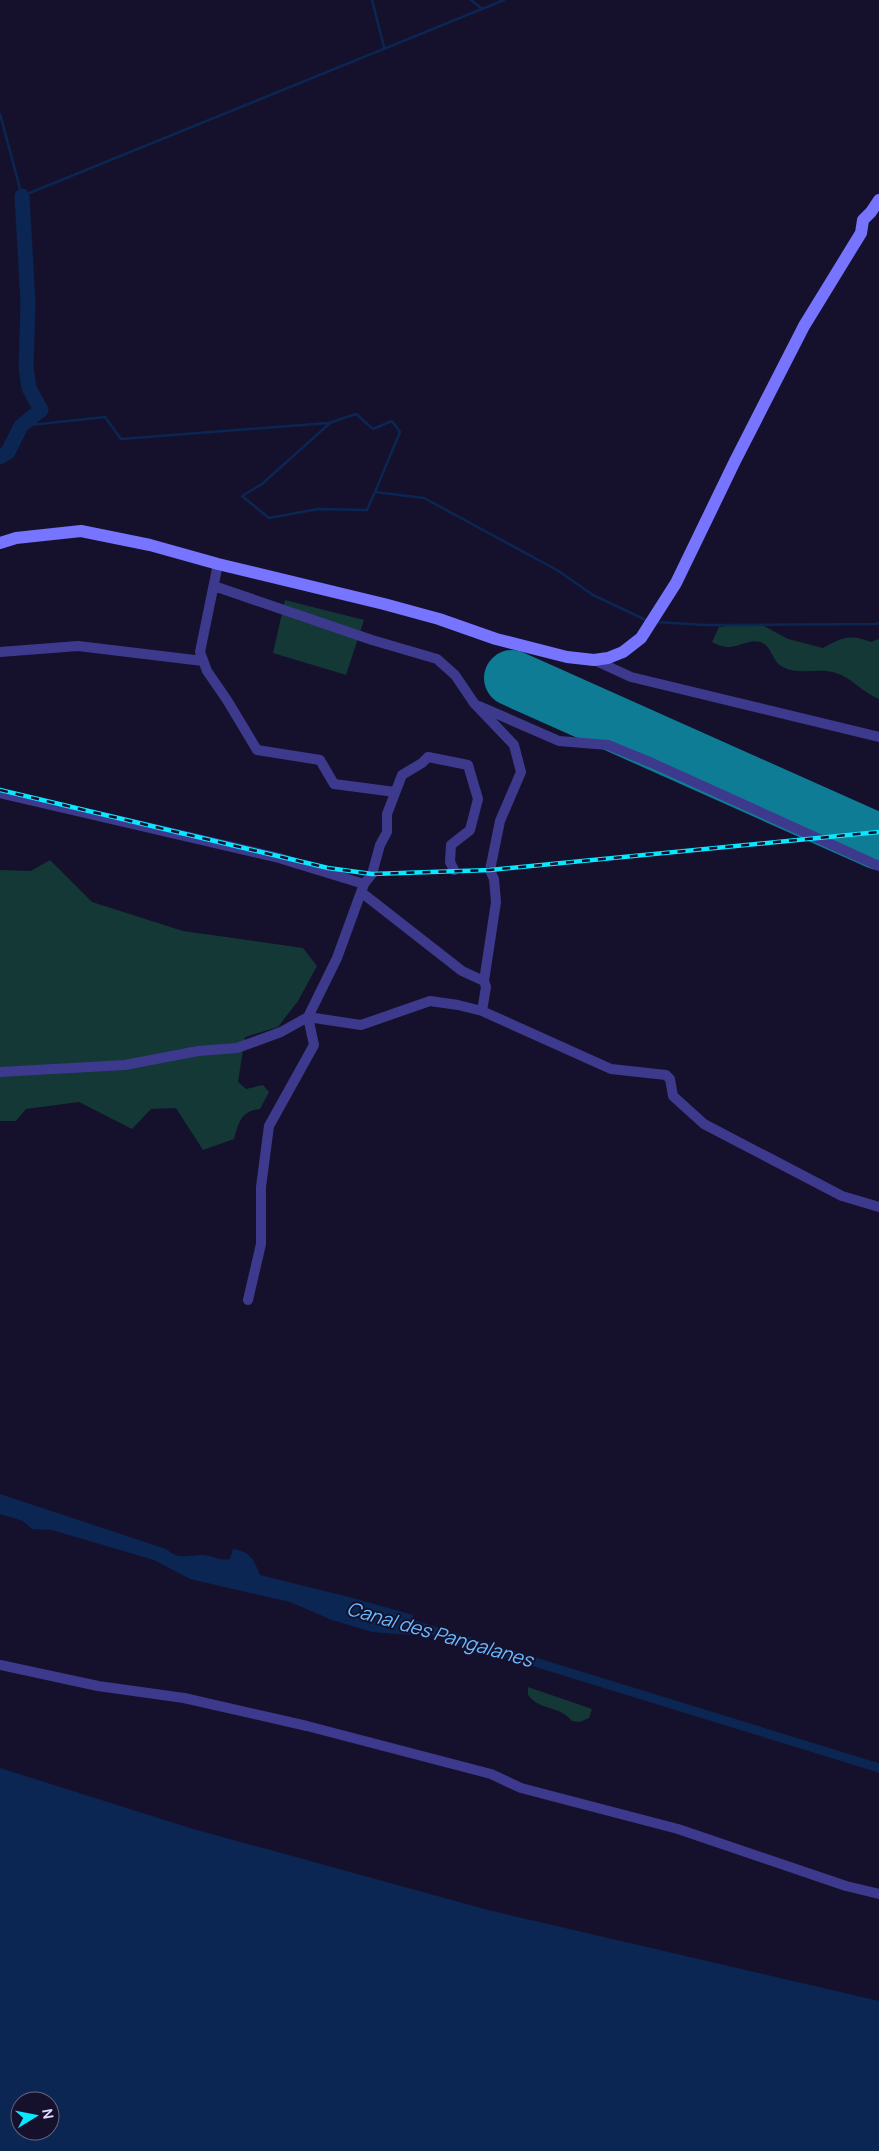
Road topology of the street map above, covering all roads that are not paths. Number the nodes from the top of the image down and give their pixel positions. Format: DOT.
graph roads {
  1 [pos="879,200"];
  2 [pos="0,542"];
  3 [pos="218,564"];
  4 [pos="214,586"];
  5 [pos="0,652"];
  6 [pos="594,660"];
  7 [pos="203,661"];
  8 [pos="474,703"];
  9 [pos="879,738"];
  10 [pos="395,792"];
  11 [pos="0,793"];
  12 [pos="879,866"];
  13 [pos="454,870"];
  14 [pos="363,888"];
  15 [pos="484,981"];
  16 [pos="482,1010"];
  17 [pos="308,1017"];
  18 [pos="0,1072"];
  19 [pos="879,1207"];
  20 [pos="248,1300"];
  21 [pos="0,1665"];
  22 [pos="879,1894"];
  1 -- 6 [label="main road"];
  2 -- 3 [label="main road"];
  3 -- 4 [label="street"];
  3 -- 6 [label="main road"];
  4 -- 7 [label="street"];
  4 -- 8 [label="street"];
  5 -- 7 [label="street"];
  6 -- 9 [label="street"];
  7 -- 10 [label="street"];
  8 -- 12 [label="street"];
  8 -- 15 [label="street"];
  10 -- 13 [label="street"];
  10 -- 14 [label="street"];
  11 -- 14 [label="street"];
  14 -- 15 [label="street"];
  14 -- 17 [label="street"];
  15 -- 16 [label="street"];
  16 -- 17 [label="street"];
  16 -- 19 [label="street"];
  17 -- 18 [label="street"];
  17 -- 20 [label="street"];
  21 -- 22 [label="street"];
}
